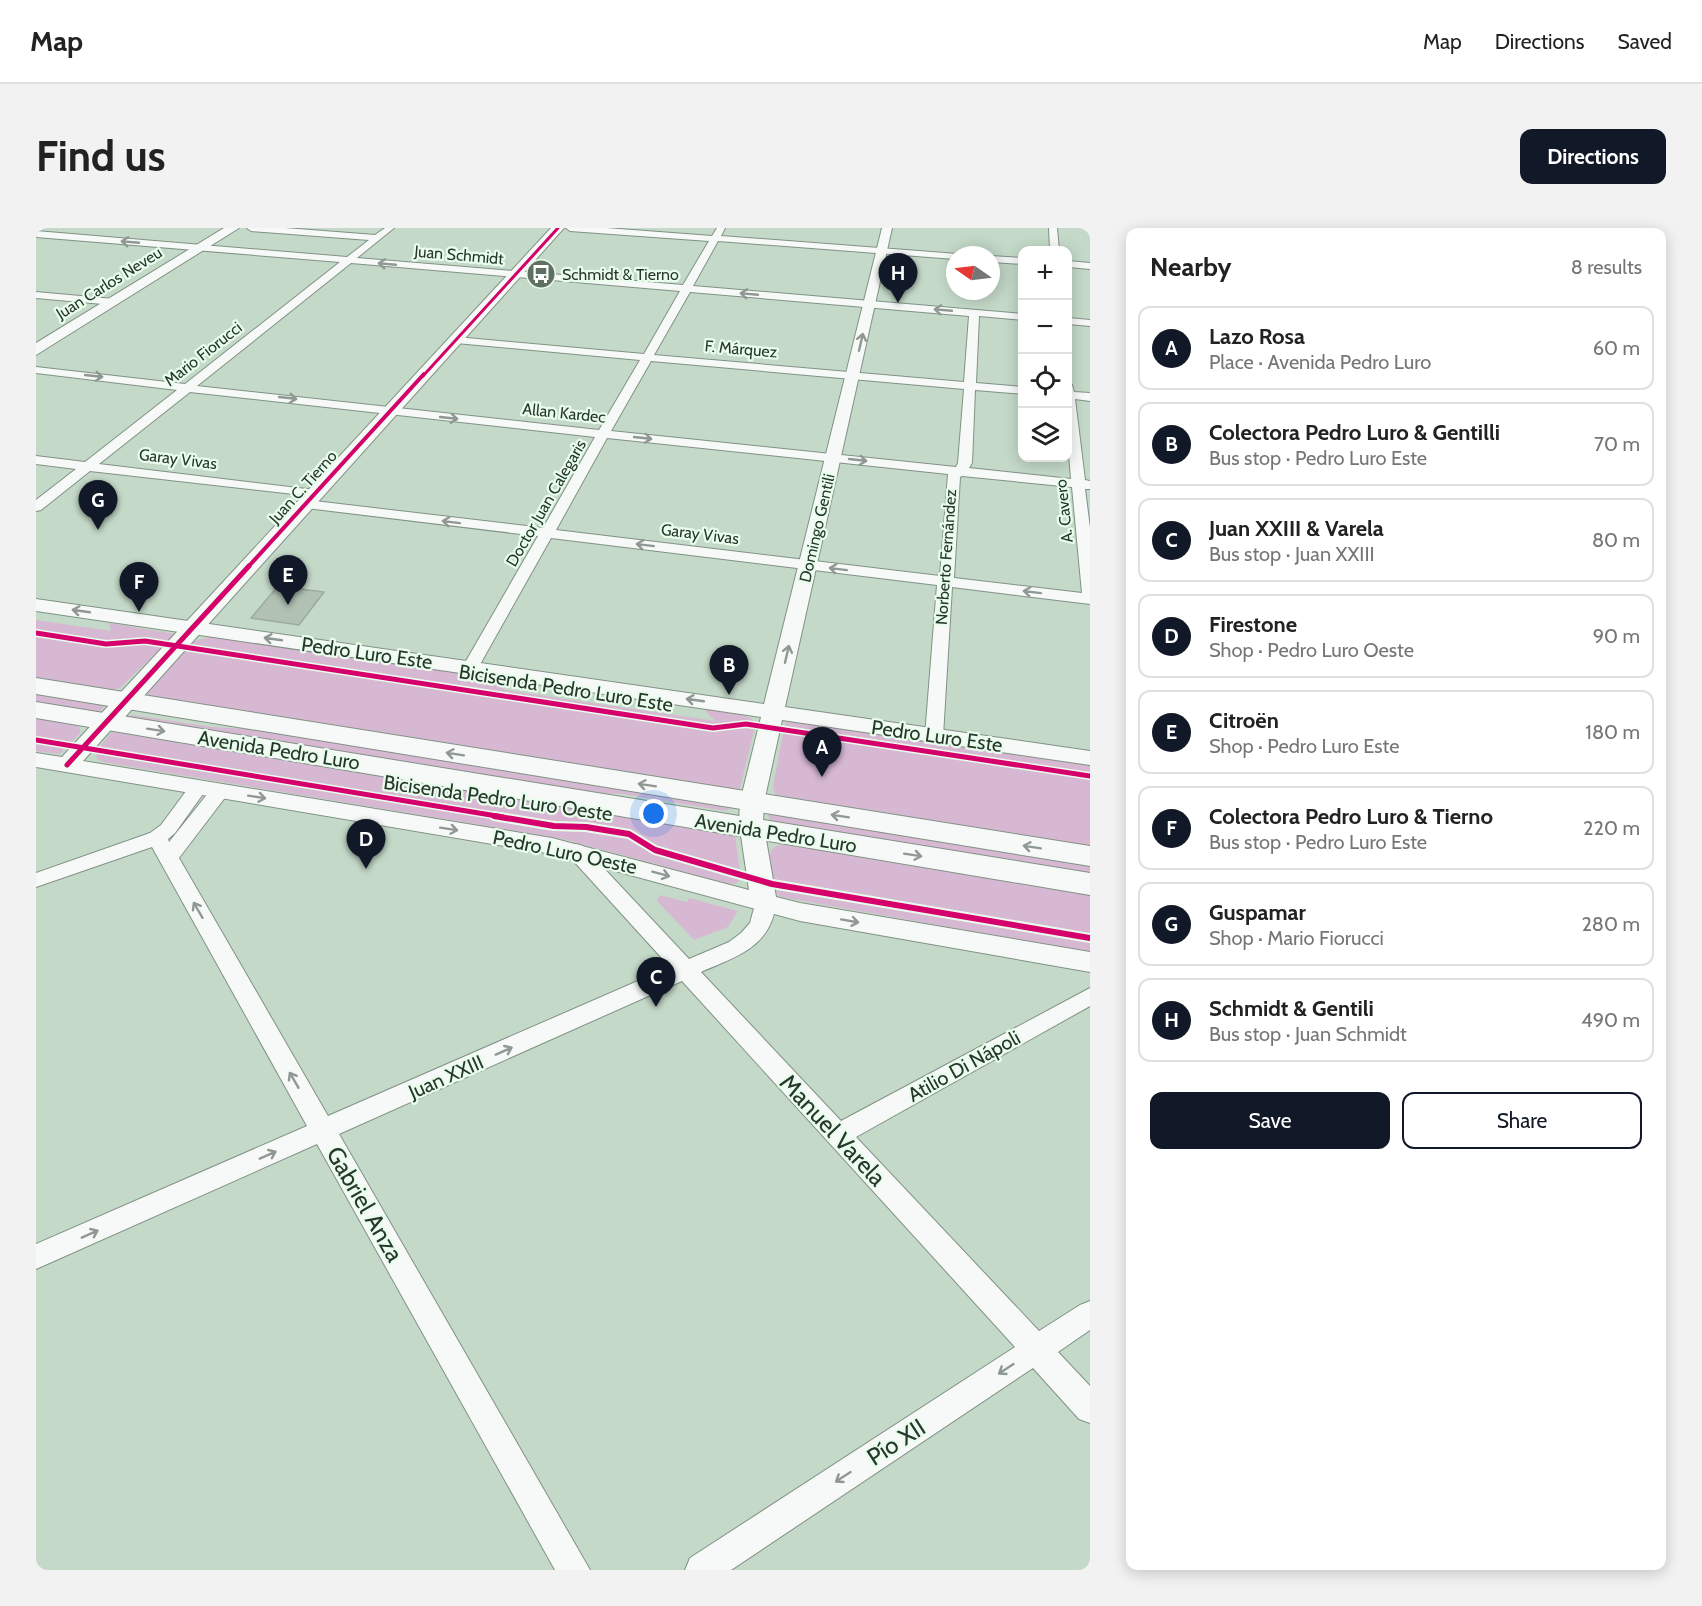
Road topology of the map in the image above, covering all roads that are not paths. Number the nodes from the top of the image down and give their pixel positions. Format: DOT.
graph roads {
  1 [pos="74,228"];
  2 [pos="232,228"];
  3 [pos="251,228"];
  4 [pos="390,228"];
  5 [pos="558,228"];
  6 [pos="570,228"];
  7 [pos="887,228"];
  8 [pos="1053,228"];
  9 [pos="308,230"];
  10 [pos="718,233"];
  11 [pos="36,234"];
  12 [pos="59,236"];
  13 [pos="378,238"];
  14 [pos="42,244"];
  15 [pos="1055,246"];
  16 [pos="200,248"];
  17 [pos="882,251"];
  18 [pos="946,255"];
  19 [pos="1000,260"];
  20 [pos="349,261"];
  21 [pos="1018,261"];
  22 [pos="1072,264"];
  23 [pos="1090,266"];
  24 [pos="516,274"];
  25 [pos="686,289"];
  26 [pos="36,295"];
  27 [pos="114,302"];
  28 [pos="870,304"];
  29 [pos="974,313"];
  30 [pos="1018,317"];
  31 [pos="1072,321"];
  32 [pos="1090,322"];
  33 [pos="456,340"];
  34 [pos="36,350"];
  35 [pos="647,357"];
  36 [pos="36,370"];
  37 [pos="852,376"];
  38 [pos="970,386"];
  39 [pos="188,387"];
  40 [pos="1018,391"];
  41 [pos="1072,393"];
  42 [pos="1090,397"];
  43 [pos="1071,408"];
  44 [pos="391,411"];
  45 [pos="604,434"];
  46 [pos="833,458"];
  47 [pos="36,460"];
  48 [pos="87,466"];
  49 [pos="958,471"];
  50 [pos="1084,484"];
  51 [pos="310,499"];
  52 [pos="36,507"];
  53 [pos="547,533"];
  54 [pos="808,565"];
  55 [pos="946,582"];
  56 [pos="1090,597"];
  57 [pos="36,605"];
  58 [pos="193,628"];
  59 [pos="471,668"];
  60 [pos="36,686"];
  61 [pos="36,710"];
  62 [pos="117,711"];
  63 [pos="774,711"];
  64 [pos="934,736"];
  65 [pos="1090,758"];
  66 [pos="36,760"];
  67 [pos="67,765"];
  68 [pos="210,789"];
  69 [pos="752,816"];
  70 [pos="157,838"];
  71 [pos="576,851"];
  72 [pos="1090,856"];
  73 [pos="168,858"];
  74 [pos="36,880"];
  75 [pos="1090,884"];
  76 [pos="764,902"];
  77 [pos="1090,962"];
  78 [pos="687,971"];
  79 [pos="1090,996"];
  80 [pos="323,1131"];
  81 [pos="838,1135"];
  82 [pos="36,1257"];
  83 [pos="1090,1314"];
  84 [pos="1036,1349"];
  85 [pos="1090,1408"];
  86 [pos="573,1570"];
  87 [pos="702,1570"];
  1 -- 12 [label="street"];
  2 -- 16 [label="main road, Juan Carlos Neveu"];
  3 -- 9 [label="street"];
  4 -- 13 [label="street, Mario Fiorucci"];
  5 -- 24 [label="main road, Juan C. Tierno"];
  6 -- 10 [label="street"];
  7 -- 17 [label="street, Domingo Gentili"];
  8 -- 15 [label="street"];
  9 -- 13 [label="street"];
  10 -- 17 [label="street"];
  10 -- 25 [label="street, Doctor Juan Calegaris"];
  11 -- 12 [label="street, Juan Schmidt"];
  12 -- 14 [label="street"];
  16 -- 12 [label="street, Juan Schmidt, one-way"];
  13 -- 20 [label="street, Mario Fiorucci"];
  16 -- 20 [label="street, Juan Schmidt"];
  16 -- 27 [label="main road, Juan Carlos Neveu"];
  17 -- 18 [label="street"];
  17 -- 28 [label="street, Domingo Gentili"];
  19 -- 21 [label="street"];
  24 -- 20 [label="street, Juan Schmidt, one-way"];
  20 -- 39 [label="street, Mario Fiorucci"];
  22 -- 23 [label="street"];
  24 -- 25 [label="street, Juan Schmidt"];
  24 -- 33 [label="main road, Juan C. Tierno"];
  28 -- 25 [label="street, Juan Schmidt, one-way"];
  25 -- 35 [label="street, Doctor Juan Calegaris"];
  26 -- 27 [label="street"];
  27 -- 34 [label="main road, Juan Carlos Neveu"];
  29 -- 28 [label="street, Juan Schmidt, one-way"];
  37 -- 28 [label="street, Domingo Gentili, one-way"];
  29 -- 30 [label="street, Juan Schmidt"];
  29 -- 38 [label="street, Norberto Fernández"];
  31 -- 32 [label="street"];
  33 -- 35 [label="street, F. Márquez"];
  33 -- 44 [label="main road, Juan C. Tierno"];
  35 -- 37 [label="street, F. Márquez"];
  35 -- 45 [label="street, Doctor Juan Calegaris"];
  36 -- 39 [label="street, Allan Kardec, one-way"];
  37 -- 38 [label="street, F. Márquez"];
  37 -- 46 [label="street, Domingo Gentili"];
  38 -- 40 [label="street, F. Márquez"];
  38 -- 49 [label="street, Norberto Fernández"];
  39 -- 44 [label="street, Allan Kardec, one-way"];
  39 -- 48 [label="street, Mario Fiorucci"];
  41 -- 42 [label="street"];
  43 -- 50 [label="street, A. Cavero"];
  44 -- 45 [label="street, Allan Kardec, one-way"];
  44 -- 51 [label="main road, Juan C. Tierno"];
  45 -- 46 [label="street, Allan Kardec, one-way"];
  45 -- 53 [label="street, Doctor Juan Calegaris"];
  46 -- 49 [label="street, Allan Kardec, one-way"];
  46 -- 54 [label="street, Domingo Gentili"];
  47 -- 48 [label="street, Garay Vivas"];
  48 -- 51 [label="street, Garay Vivas"];
  48 -- 52 [label="street, Mario Fiorucci"];
  49 -- 50 [label="street, Allan Kardec"];
  49 -- 55 [label="street, Norberto Fernández"];
  50 -- 56 [label="street, A. Cavero"];
  53 -- 51 [label="street, Garay Vivas, one-way"];
  51 -- 58 [label="main road, Juan C. Tierno"];
  54 -- 53 [label="street, Garay Vivas, one-way"];
  53 -- 59 [label="street, Doctor Juan Calegaris"];
  55 -- 54 [label="street, Garay Vivas, one-way"];
  63 -- 54 [label="street, Domingo Gentili, one-way"];
  56 -- 55 [label="street, Garay Vivas, one-way"];
  55 -- 64 [label="street, Norberto Fernández"];
  58 -- 57 [label="street, Pedro Luro Este, one-way"];
  59 -- 58 [label="street, Pedro Luro Este, one-way"];
  58 -- 62 [label="main road, Juan C. Tierno"];
  63 -- 59 [label="street, Pedro Luro Este, one-way"];
  60 -- 62 [label="main road, Avenida Pedro Luro"];
  61 -- 62 [label="main road, Avenida Pedro Luro"];
  62 -- 67 [label="street, Juan C. Tierno"];
  62 -- 69 [label="main road, Avenida Pedro Luro"];
  63 -- 64 [label="street, Pedro Luro Este"];
  63 -- 69 [label="street, Domingo Gentili"];
  64 -- 65 [label="street, Pedro Luro Este"];
  66 -- 67 [label="street, Pedro Luro Oeste"];
  67 -- 68 [label="street, Pedro Luro Oeste"];
  68 -- 70 [label="street"];
  68 -- 71 [label="street, Pedro Luro Oeste, one-way"];
  68 -- 73 [label="street"];
  72 -- 69 [label="main road, Avenida Pedro Luro, one-way"];
  69 -- 75 [label="main road, Avenida Pedro Luro, one-way"];
  69 -- 76 [label="street, Juan XXIII"];
  70 -- 73 [label="street, Gabriel Anza"];
  70 -- 74 [label="street"];
  71 -- 76 [label="street, Pedro Luro Oeste, one-way"];
  71 -- 78 [label="street, Manuel Varela"];
  80 -- 73 [label="street, Gabriel Anza, one-way"];
  76 -- 77 [label="street, Pedro Luro Oeste, one-way"];
  76 -- 78 [label="street, Juan XXIII"];
  80 -- 78 [label="street, Juan XXIII, one-way"];
  78 -- 81 [label="street, Manuel Varela"];
  79 -- 81 [label="street, Atilio Di Nápoli"];
  82 -- 80 [label="street, Juan XXIII, one-way"];
  80 -- 86 [label="street, Gabriel Anza"];
  81 -- 84 [label="street, Manuel Varela"];
  83 -- 84 [label="street, Pío XII"];
  84 -- 85 [label="street, Manuel Varela"];
  84 -- 87 [label="street, Pío XII, one-way"];
}
